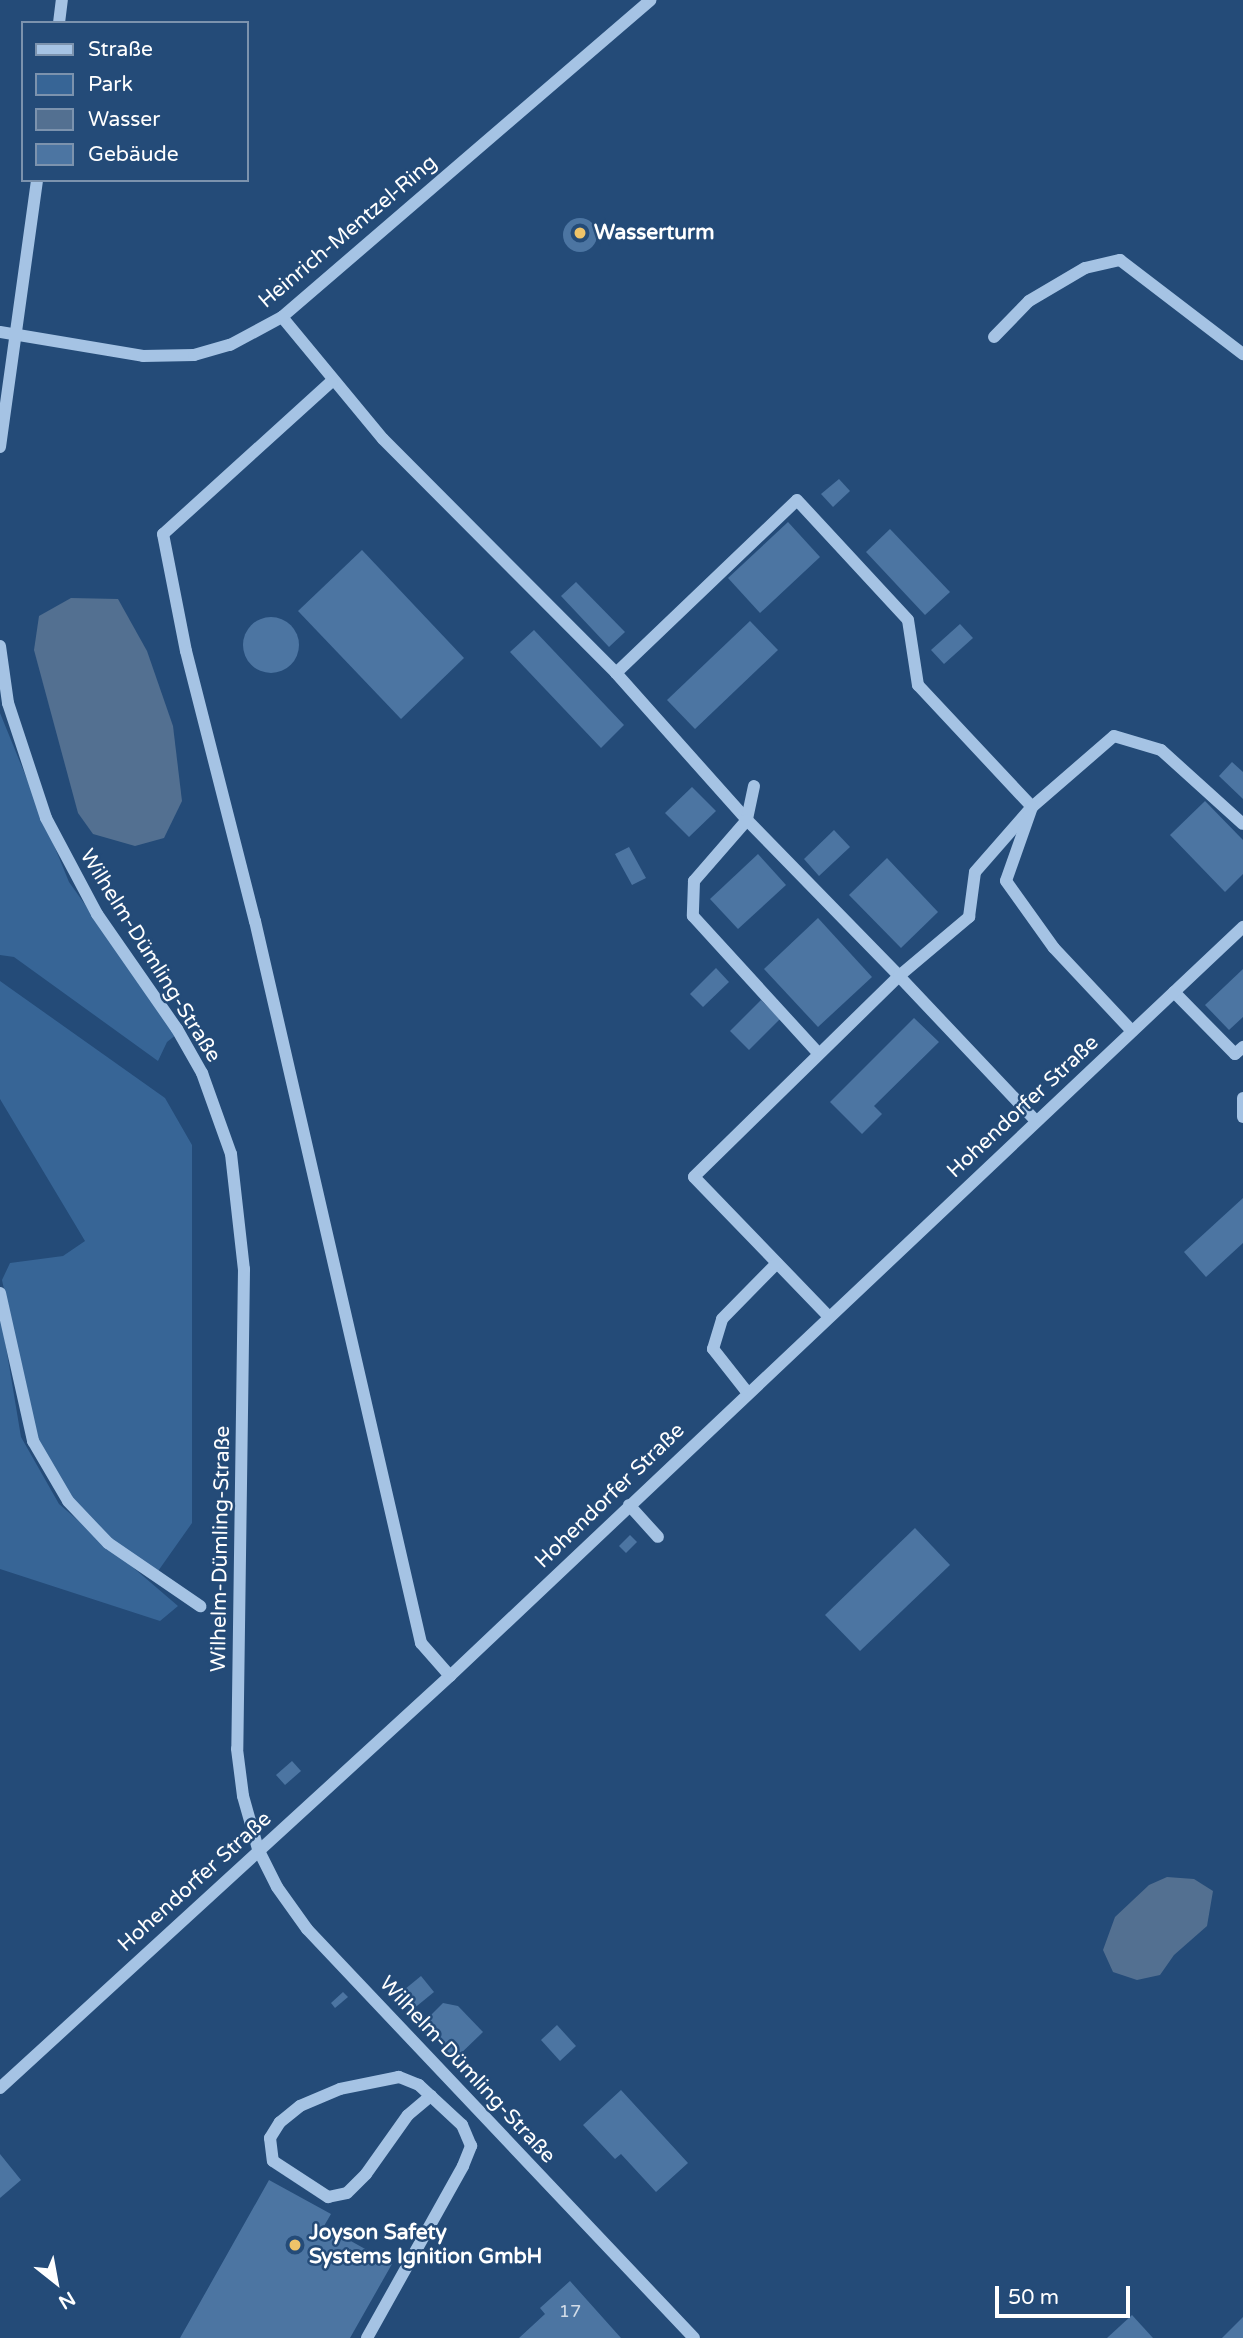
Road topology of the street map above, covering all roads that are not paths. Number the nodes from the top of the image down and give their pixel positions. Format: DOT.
graph roads {
  1 [pos="62,0"];
  2 [pos="651,0"];
  3 [pos="59,21"];
  4 [pos="37,182"];
  5 [pos="282,317"];
  6 [pos="0,332"];
  7 [pos="16,334"];
  8 [pos="994,337"];
  9 [pos="1243,354"];
  10 [pos="332,381"];
  11 [pos="0,447"];
  12 [pos="0,646"];
  13 [pos="615,673"];
  14 [pos="754,786"];
  15 [pos="1032,807"];
  16 [pos="747,820"];
  17 [pos="1243,824"];
  18 [pos="1243,927"];
  19 [pos="899,976"];
  20 [pos="1174,992"];
  21 [pos="1132,1031"];
  22 [pos="817,1052"];
  23 [pos="1240,1055"];
  24 [pos="1243,1098"];
  25 [pos="1243,1117"];
  26 [pos="1036,1121"];
  27 [pos="777,1263"];
  28 [pos="0,1293"];
  29 [pos="828,1316"];
  30 [pos="747,1392"];
  31 [pos="629,1505"];
  32 [pos="658,1537"];
  33 [pos="200,1606"];
  34 [pos="450,1676"];
  35 [pos="258,1849"];
  36 [pos="0,2088"];
  37 [pos="431,2096"];
  38 [pos="367,2338"];
  39 [pos="694,2338"];
  1 -- 3 [label="street"];
  2 -- 5 [label="street, Heinrich-Mentzel-Ring"];
  4 -- 7 [label="street"];
  5 -- 7 [label="street, Heinrich-Mentzel-Ring"];
  5 -- 10 [label="street"];
  6 -- 7 [label="street, Heinrich-Mentzel-Ring"];
  7 -- 11 [label="street"];
  8 -- 9 [label="street"];
  10 -- 13 [label="street"];
  10 -- 34 [label="street"];
  12 -- 35 [label="street, Wilhelm-Dümling-Straße"];
  13 -- 15 [label="street"];
  13 -- 16 [label="street"];
  14 -- 16 [label="street"];
  15 -- 17 [label="street"];
  15 -- 19 [label="street"];
  15 -- 21 [label="street"];
  16 -- 19 [label="street"];
  16 -- 22 [label="street"];
  18 -- 20 [label="street, Hohendorfer Straße"];
  19 -- 22 [label="street"];
  19 -- 26 [label="street"];
  20 -- 21 [label="street, Hohendorfer Straße"];
  20 -- 23 [label="street"];
  21 -- 26 [label="street, Hohendorfer Straße"];
  22 -- 27 [label="street"];
  24 -- 25 [label="street"];
  26 -- 29 [label="street, Hohendorfer Straße"];
  27 -- 29 [label="street"];
  27 -- 30 [label="street"];
  28 -- 33 [label="street"];
  29 -- 30 [label="street, Hohendorfer Straße"];
  30 -- 31 [label="street, Hohendorfer Straße"];
  31 -- 32 [label="street"];
  31 -- 34 [label="street, Hohendorfer Straße"];
  34 -- 35 [label="street, Hohendorfer Straße"];
  35 -- 36 [label="street, Hohendorfer Straße"];
  35 -- 39 [label="street, Wilhelm-Dümling-Straße"];
  37 -- 37 [label="street"];
  37 -- 38 [label="street"];
}
